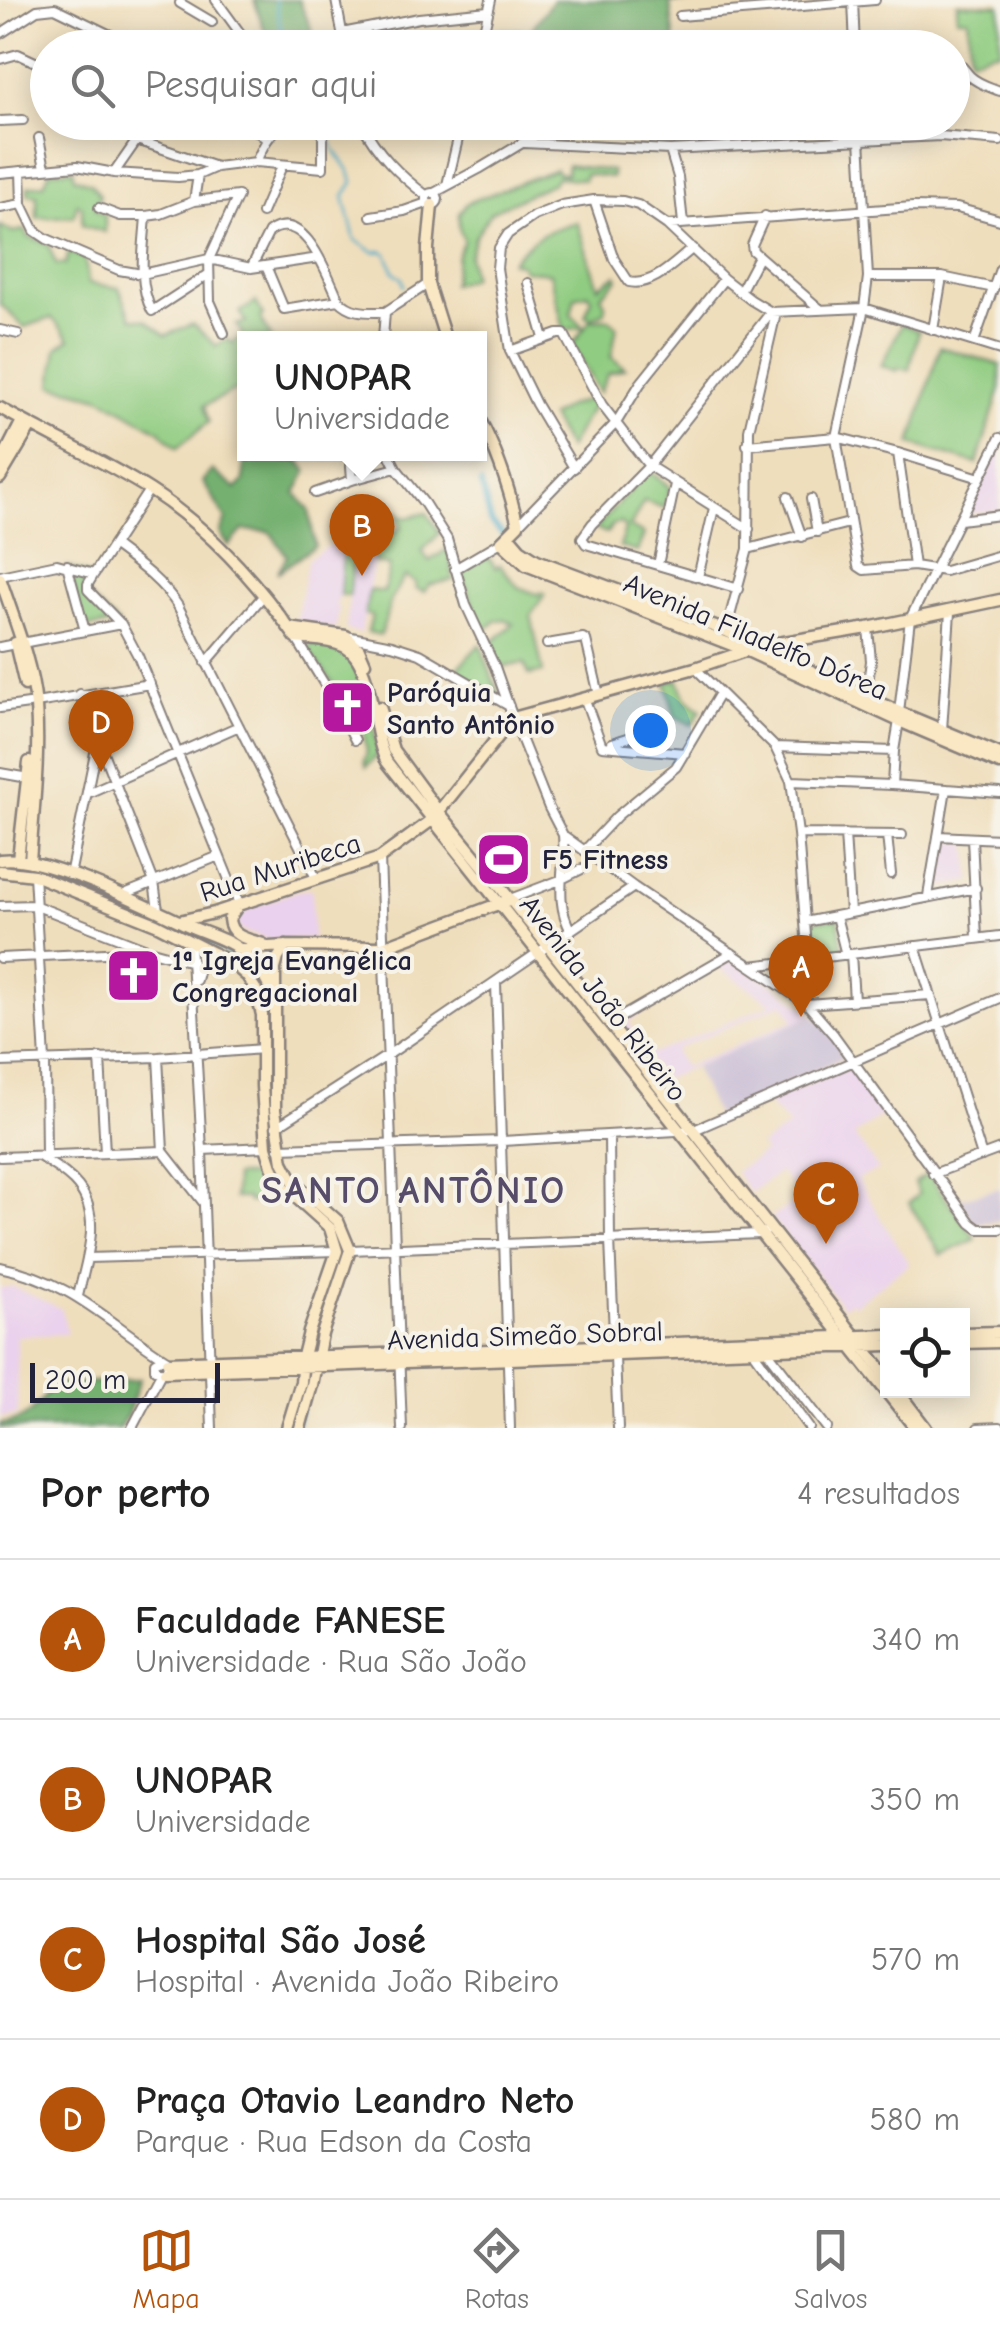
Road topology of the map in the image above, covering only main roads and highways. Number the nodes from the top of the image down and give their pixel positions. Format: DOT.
graph roads {
  1 [pos="430,199"];
  2 [pos="443,331"];
  3 [pos="0,408"];
  4 [pos="27,423"];
  5 [pos="487,434"];
  6 [pos="0,464"];
  7 [pos="0,478"];
  8 [pos="505,539"];
  9 [pos="0,577"];
  10 [pos="0,600"];
  11 [pos="1000,600"];
  12 [pos="289,628"];
  13 [pos="19,644"];
  14 [pos="752,648"];
  15 [pos="32,704"];
  16 [pos="899,716"];
  17 [pos="1000,754"];
  18 [pos="1000,764"];
  19 [pos="435,816"];
  20 [pos="11,858"];
  21 [pos="0,872"];
  22 [pos="80,886"];
  23 [pos="505,901"];
  24 [pos="239,904"];
  25 [pos="180,922"];
  26 [pos="268,946"];
  27 [pos="286,946"];
  28 [pos="238,949"];
  29 [pos="219,952"];
  30 [pos="275,1000"];
  31 [pos="766,1231"];
  32 [pos="1000,1332"];
  33 [pos="970,1333"];
  34 [pos="880,1336"];
  35 [pos="852,1341"];
  36 [pos="970,1342"];
  37 [pos="1000,1342"];
  38 [pos="880,1343"];
  39 [pos="303,1361"];
  40 [pos="316,1361"];
  41 [pos="164,1366"];
  42 [pos="880,1370"];
  43 [pos="903,1398"];
  44 [pos="287,1428"];
  45 [pos="300,1428"];
  46 [pos="915,1428"];
  47 [pos="926,1428"];
  1 -- 2 [label="main road"];
  3 -- 4 [label="main road"];
  4 -- 6 [label="main road"];
  4 -- 7 [label="main road"];
  4 -- 12 [label="main road"];
  5 -- 8 [label="main road"];
  8 -- 14 [label="main road, Avenida Filadelfo Dórea"];
  8 -- 14 [label="main road, Avenida Filadelfo Dórea"];
  9 -- 13 [label="main road"];
  10 -- 13 [label="main road"];
  11 -- 14 [label="main road"];
  12 -- 19 [label="main road, Avenida João Ribeiro"];
  12 -- 19 [label="main road, Avenida João Ribeiro"];
  13 -- 15 [label="main road"];
  14 -- 16 [label="main road, Avenida Filadelfo Dórea"];
  14 -- 16 [label="main road, Avenida Filadelfo Dórea"];
  14 -- 19 [label="main road, Rua Muribeca"];
  15 -- 20 [label="main road"];
  15 -- 20 [label="main road"];
  16 -- 17 [label="main road, Avenida Filadelfo Dórea"];
  16 -- 18 [label="main road, Avenida Filadelfo Dórea"];
  19 -- 23 [label="main road, Avenida João Ribeiro"];
  19 -- 24 [label="main road, Rua Muribeca"];
  20 -- 22 [label="main road"];
  21 -- 22 [label="main road"];
  22 -- 25 [label="main road"];
  22 -- 29 [label="main road"];
  23 -- 27 [label="main road"];
  23 -- 31 [label="main road, Avenida João Ribeiro"];
  23 -- 31 [label="main road, Avenida João Ribeiro"];
  24 -- 25 [label="main road, Rua Muribeca"];
  24 -- 26 [label="main road"];
  25 -- 28 [label="main road"];
  26 -- 27 [label="main road"];
  26 -- 28 [label="main road"];
  27 -- 30 [label="main road"];
  28 -- 29 [label="main road"];
  28 -- 30 [label="main road"];
  29 -- 39 [label="main road"];
  30 -- 40 [label="main road"];
  31 -- 35 [label="main road, Avenida João Ribeiro"];
  32 -- 33 [label="main road"];
  34 -- 35 [label="main road, Avenida Simeão Sobral"];
  35 -- 38 [label="main road, Avenida Simeão Sobral"];
  35 -- 40 [label="main road, Avenida Simeão Sobral"];
  35 -- 42 [label="main road, Avenida João Ribeiro"];
  35 -- 46 [label="main road, Avenida João Ribeiro"];
  36 -- 37 [label="main road"];
  39 -- 40 [label="main road, Avenida Simeão Sobral"];
  39 -- 41 [label="main road, Avenida Simeão Sobral"];
  39 -- 44 [label="main road"];
  40 -- 45 [label="main road"];
  43 -- 47 [label="main road"];
}
